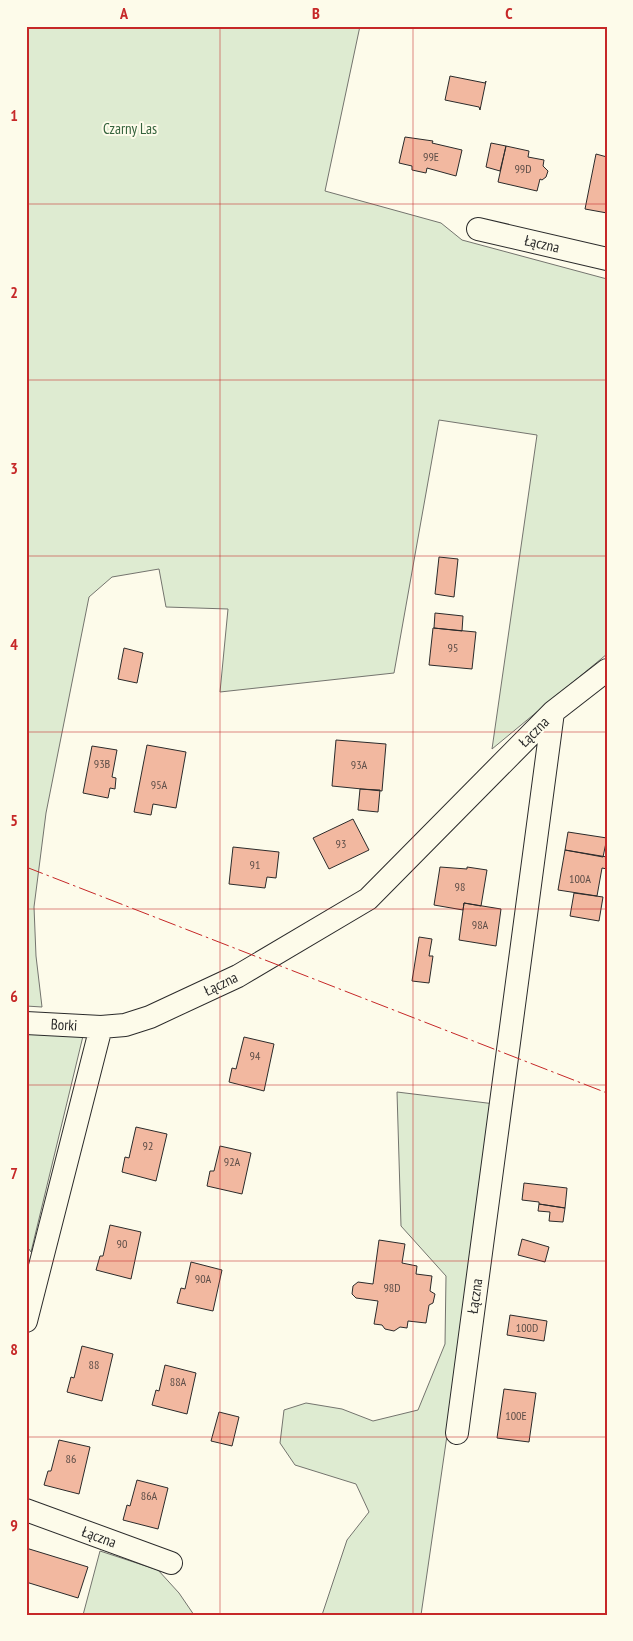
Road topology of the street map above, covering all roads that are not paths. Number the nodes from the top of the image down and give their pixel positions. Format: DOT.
graph roads {
  1 [pos="478,228"];
  2 [pos="607,259"];
  3 [pos="607,670"];
  4 [pos="552,712"];
  5 [pos="26,1023"];
  6 [pos="101,1027"];
  7 [pos="26,1321"];
  8 [pos="457,1433"];
  9 [pos="26,1510"];
  10 [pos="171,1563"];
  1 -- 2 [label="street, Łączna"];
  3 -- 4 [label="street, Łączna"];
  4 -- 6 [label="street, Łączna"];
  4 -- 8 [label="street, Łączna"];
  5 -- 6 [label="street, Borki"];
  6 -- 7 [label="street"];
  9 -- 10 [label="street, Łączna"];
}
